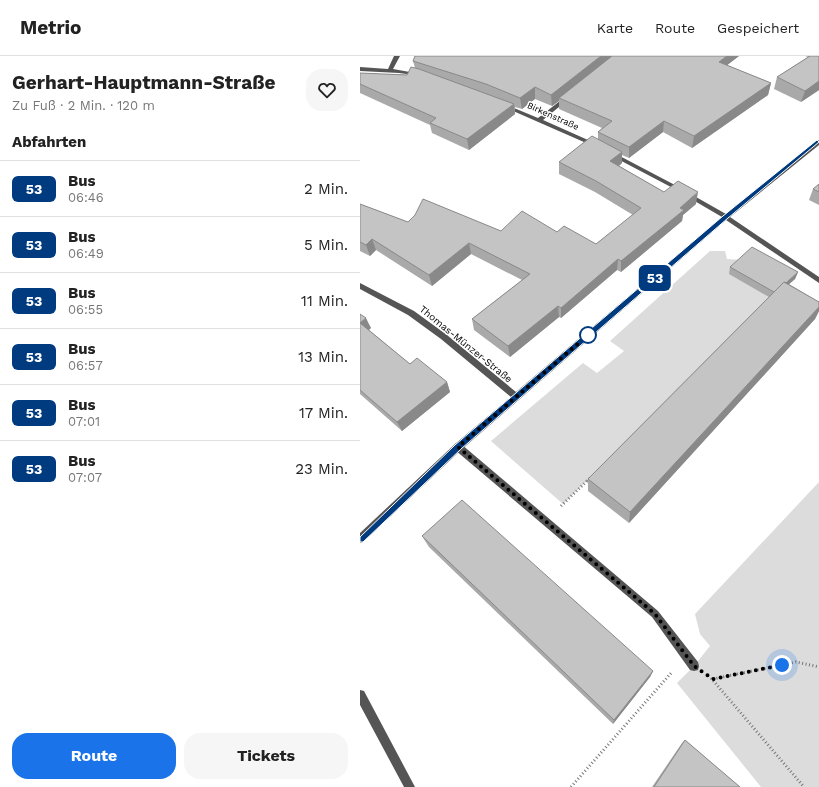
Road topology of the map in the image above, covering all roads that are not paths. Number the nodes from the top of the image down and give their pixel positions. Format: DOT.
graph roads {
  1 [pos="397,56"];
  2 [pos="360,69"];
  3 [pos="390,70"];
  4 [pos="424,77"];
  5 [pos="571,95"];
  6 [pos="497,103"];
  7 [pos="540,120"];
  8 [pos="819,142"];
  9 [pos="726,217"];
  10 [pos="819,280"];
  11 [pos="360,286"];
  12 [pos="516,397"];
  13 [pos="458,447"];
  14 [pos="360,540"];
  15 [pos="694,666"];
  16 [pos="360,696"];
  17 [pos="410,787"];
  1 -- 3 [label="street"];
  2 -- 3 [label="street"];
  3 -- 4 [label="street"];
  5 -- 7 [label="street"];
  6 -- 7 [label="street, Birkenstraße"];
  7 -- 9 [label="street, Birkenstraße"];
  8 -- 9 [label="street"];
  9 -- 10 [label="street, Birkenstraße"];
  9 -- 12 [label="street"];
  11 -- 12 [label="street, Thomas-Münzer-Straße"];
  12 -- 13 [label="street"];
  13 -- 14 [label="street"];
  13 -- 15 [label="street"];
  16 -- 17 [label="street"];
}
